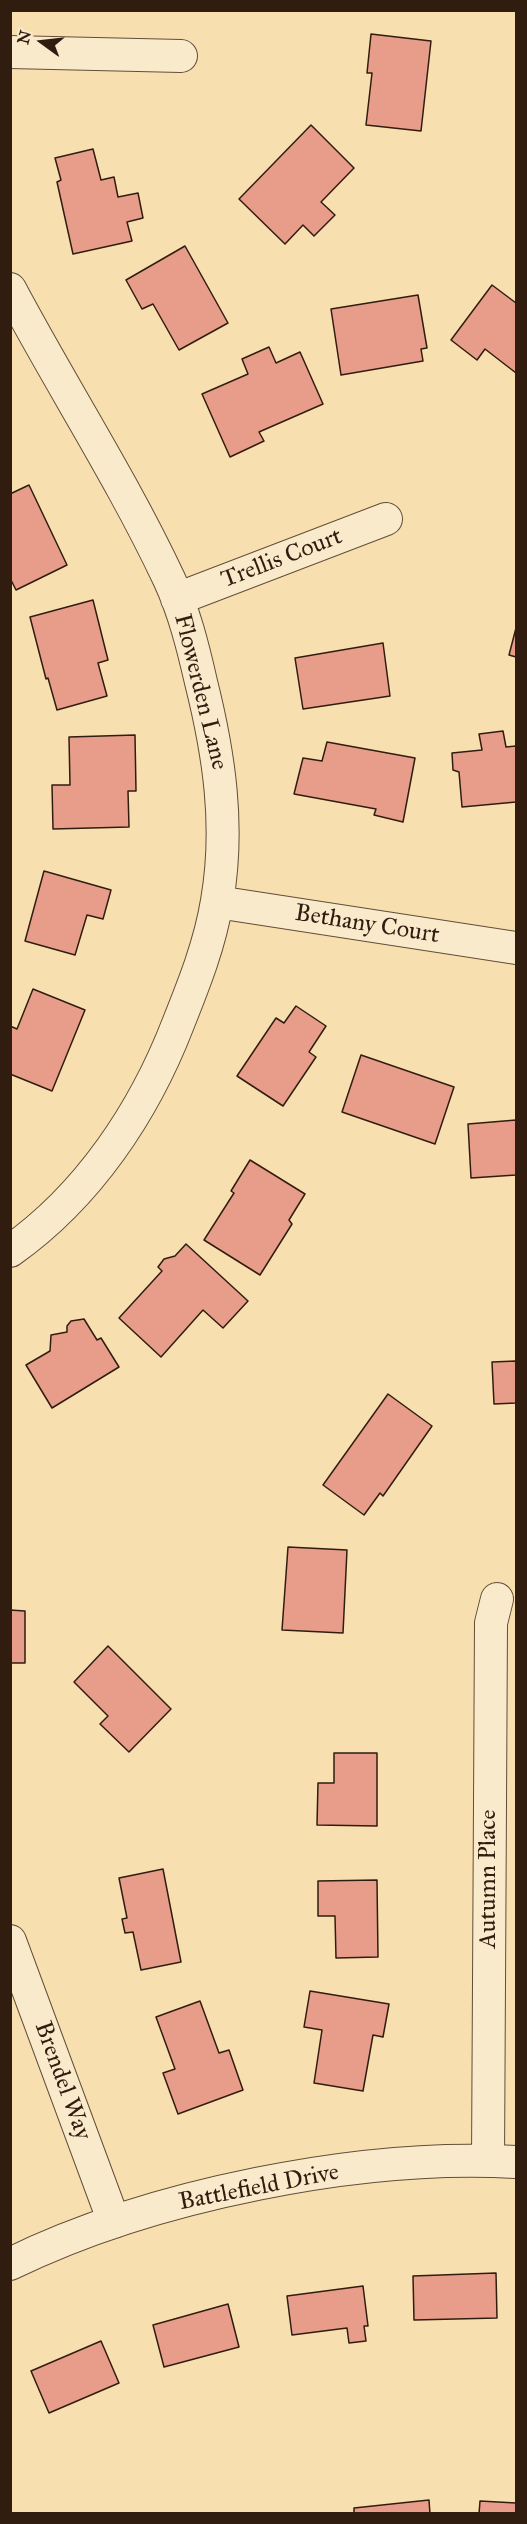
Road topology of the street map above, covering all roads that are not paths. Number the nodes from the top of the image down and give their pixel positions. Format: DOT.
graph roads {
  1 [pos="10,52"];
  2 [pos="181,56"];
  3 [pos="10,290"];
  4 [pos="386,519"];
  5 [pos="177,599"];
  6 [pos="217,902"];
  7 [pos="516,948"];
  8 [pos="10,1251"];
  9 [pos="497,1599"];
  10 [pos="10,1941"];
  11 [pos="502,2162"];
  12 [pos="114,2222"];
  13 [pos="10,2264"];
  1 -- 2 [label="street"];
  3 -- 5 [label="street, Flowerden Lane"];
  4 -- 5 [label="street, Trellis Court"];
  5 -- 6 [label="street, Flowerden Lane"];
  6 -- 7 [label="street, Bethany Court"];
  6 -- 8 [label="street, Flowerden Lane"];
  9 -- 11 [label="street, Autumn Place"];
  10 -- 12 [label="street, Brendel Way"];
  11 -- 12 [label="street, Battlefield Drive"];
  12 -- 13 [label="street, Battlefield Drive"];
}
